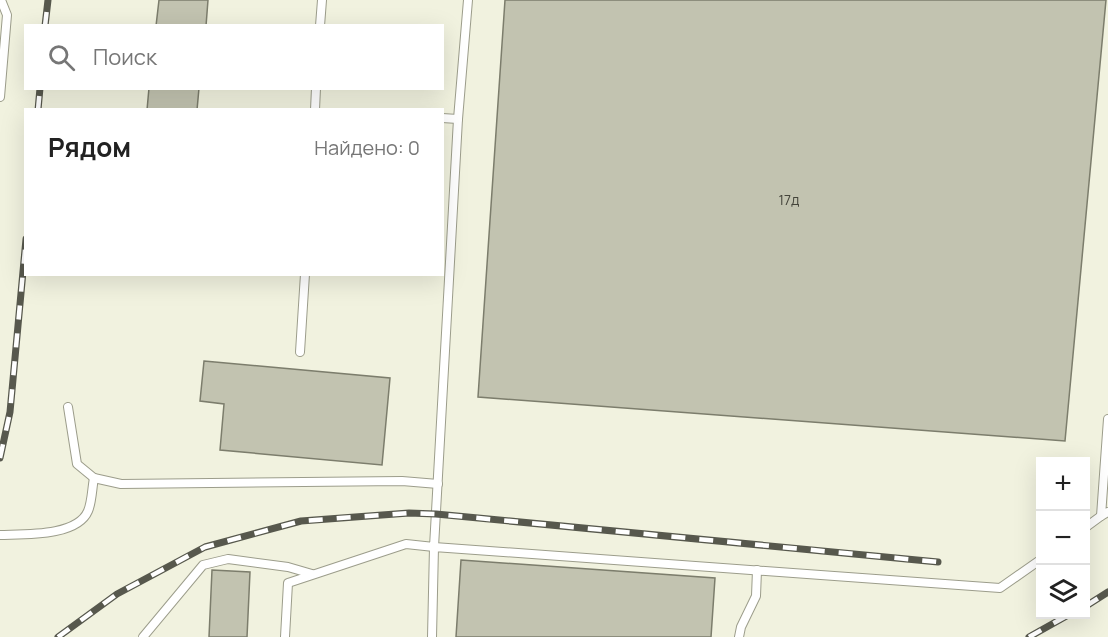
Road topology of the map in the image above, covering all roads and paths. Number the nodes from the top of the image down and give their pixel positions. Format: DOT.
graph roads {
  1 [pos="1,0"];
  2 [pos="322,0"];
  3 [pos="468,0"];
  4 [pos="320,24"];
  5 [pos="316,90"];
  6 [pos="0,97"];
  7 [pos="315,108"];
  8 [pos="444,118"];
  9 [pos="458,119"];
  10 [pos="305,276"];
  11 [pos="300,352"];
  12 [pos="68,407"];
  13 [pos="1108,419"];
  14 [pos="94,478"];
  15 [pos="438,484"];
  16 [pos="1105,514"];
  17 [pos="1090,525"];
  18 [pos="0,535"];
  19 [pos="435,547"];
  20 [pos="1036,563"];
  21 [pos="757,570"];
  22 [pos="314,574"];
  23 [pos="143,637"];
  24 [pos="285,637"];
  25 [pos="432,637"];
  26 [pos="739,637"];
  1 -- 6 [label="lane"];
  2 -- 4 [label="lane"];
  3 -- 9 [label="lane"];
  5 -- 7 [label="lane"];
  8 -- 9 [label="lane"];
  9 -- 15 [label="lane"];
  10 -- 11 [label="lane"];
  12 -- 14 [label="lane"];
  13 -- 16 [label="lane"];
  14 -- 15 [label="lane"];
  14 -- 18 [label="lane"];
  15 -- 19 [label="lane"];
  16 -- 17 [label="lane"];
  19 -- 21 [label="lane"];
  19 -- 22 [label="lane"];
  19 -- 25 [label="lane"];
  20 -- 21 [label="lane"];
  21 -- 26 [label="lane"];
  22 -- 23 [label="lane"];
  22 -- 24 [label="lane"];
}
